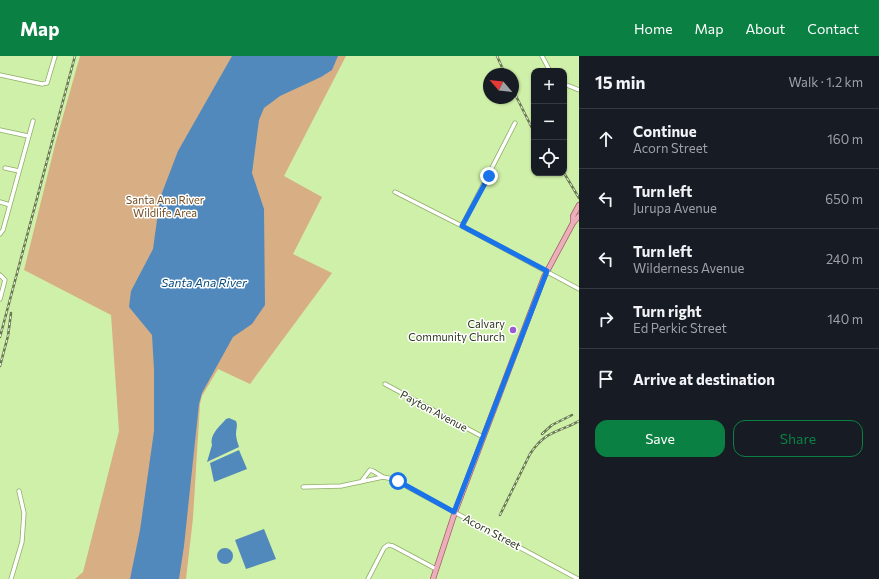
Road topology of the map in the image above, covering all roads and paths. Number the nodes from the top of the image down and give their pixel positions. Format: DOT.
graph roads {
  1 [pos="55,56"];
  2 [pos="542,56"];
  3 [pos="547,67"];
  4 [pos="0,75"];
  5 [pos="567,85"];
  6 [pos="579,90"];
  7 [pos="33,121"];
  8 [pos="515,124"];
  9 [pos="0,130"];
  10 [pos="28,136"];
  11 [pos="5,168"];
  12 [pos="19,171"];
  13 [pos="395,192"];
  14 [pos="0,202"];
  15 [pos="10,205"];
  16 [pos="579,205"];
  17 [pos="579,216"];
  18 [pos="572,223"];
  19 [pos="462,226"];
  20 [pos="0,234"];
  21 [pos="547,271"];
  22 [pos="1,276"];
  23 [pos="579,288"];
  24 [pos="0,299"];
  25 [pos="385,384"];
  26 [pos="483,437"];
  27 [pos="383,478"];
  28 [pos="361,482"];
  29 [pos="303,487"];
  30 [pos="19,491"];
  31 [pos="454,512"];
  32 [pos="436,569"];
  33 [pos="11,579"];
  34 [pos="368,579"];
  35 [pos="433,579"];
  36 [pos="578,579"];
  1 -- 4 [label="street"];
  2 -- 3 [label="street"];
  5 -- 6 [label="street"];
  7 -- 10 [label="street"];
  8 -- 19 [label="street"];
  9 -- 10 [label="street"];
  10 -- 12 [label="street"];
  11 -- 12 [label="street"];
  12 -- 15 [label="street"];
  13 -- 19 [label="street"];
  14 -- 15 [label="street"];
  15 -- 20 [label="street"];
  16 -- 18 [label="main road"];
  17 -- 18 [label="main road"];
  18 -- 21 [label="main road"];
  19 -- 21 [label="street"];
  21 -- 23 [label="street"];
  21 -- 26 [label="main road"];
  22 -- 24 [label="street"];
  25 -- 26 [label="street, Payton Avenue"];
  26 -- 31 [label="main road"];
  27 -- 28 [label="street, Acorn Street"];
  27 -- 28 [label="street, Acorn Street"];
  27 -- 31 [label="street, Acorn Street"];
  28 -- 29 [label="street, Acorn Street"];
  30 -- 33 [label="street"];
  31 -- 32 [label="main road"];
  31 -- 36 [label="street, Acorn Street"];
  32 -- 34 [label="street"];
  32 -- 35 [label="main road"];
}
